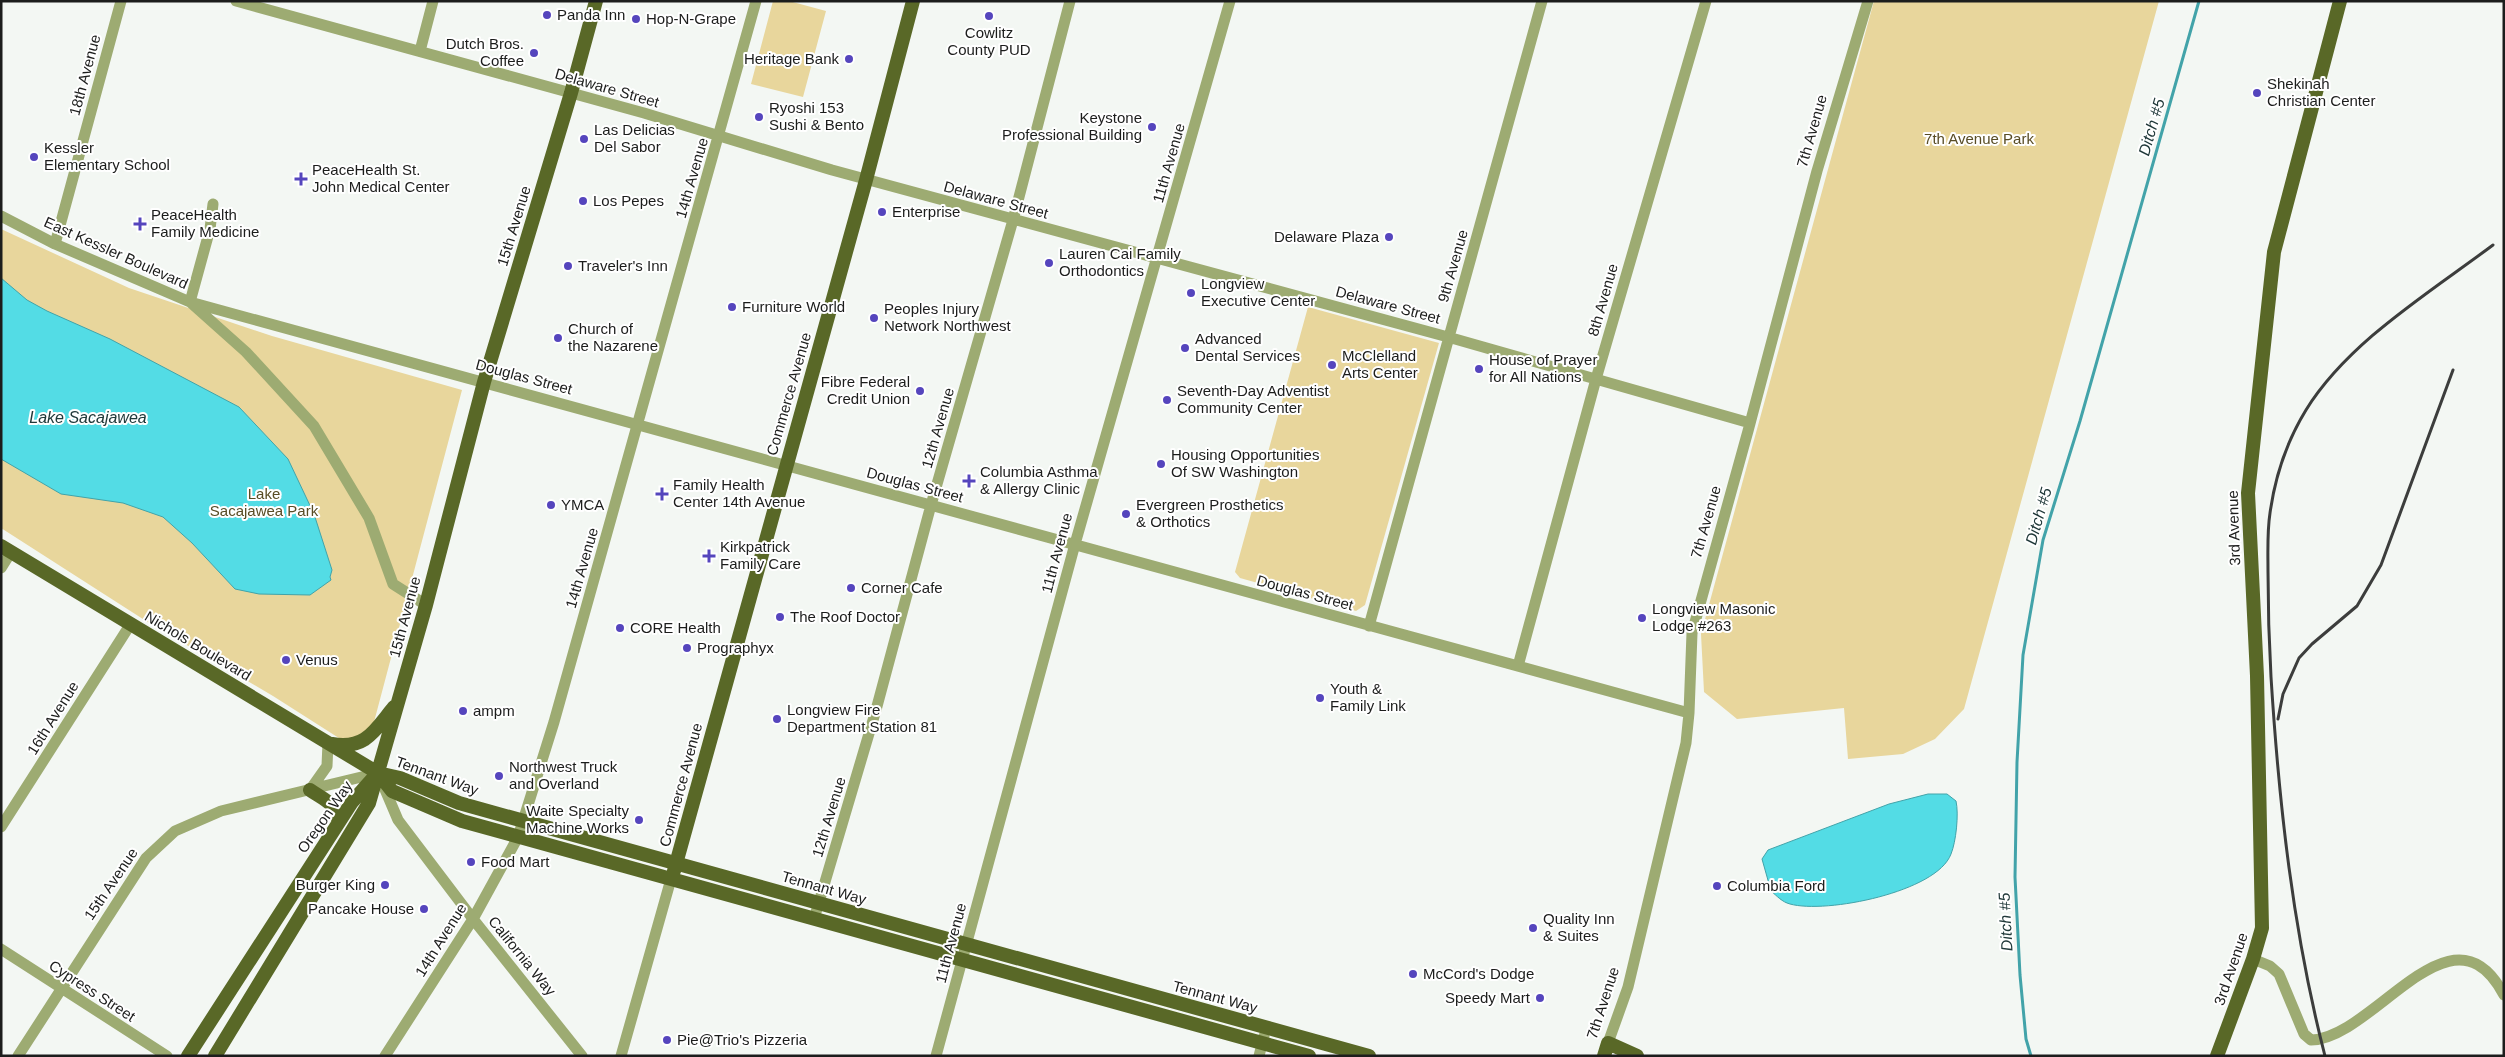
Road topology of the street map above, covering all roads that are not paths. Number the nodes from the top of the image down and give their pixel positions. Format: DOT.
graph roads {
  1 [pos="121,1"];
  2 [pos="236,1"];
  3 [pos="433,1"];
  4 [pos="596,1"];
  5 [pos="756,1"];
  6 [pos="913,1"];
  7 [pos="1070,1"];
  8 [pos="1230,1"];
  9 [pos="1542,1"];
  10 [pos="1706,1"];
  11 [pos="1868,1"];
  12 [pos="2340,1"];
  13 [pos="272,6"];
  14 [pos="420,51"];
  15 [pos="571,93"];
  16 [pos="719,136"];
  17 [pos="866,180"];
  18 [pos="214,204"];
  19 [pos="1,216"];
  20 [pos="1013,220"];
  21 [pos="55,244"];
  22 [pos="1158,258"];
  23 [pos="190,302"];
  24 [pos="1448,337"];
  25 [pos="1596,379"];
  26 [pos="484,382"];
  27 [pos="1750,423"];
  28 [pos="638,424"];
  29 [pos="786,466"];
  30 [pos="931,505"];
  31 [pos="1075,544"];
  32 [pos="6,549"];
  33 [pos="1,568"];
  34 [pos="426,605"];
  35 [pos="130,625"];
  36 [pos="1369,626"];
  37 [pos="1518,666"];
  38 [pos="398,703"];
  39 [pos="1689,713"];
  40 [pos="328,743"];
  41 [pos="378,773"];
  42 [pos="310,790"];
  43 [pos="524,822"];
  44 [pos="338,823"];
  45 [pos="1,827"];
  46 [pos="518,837"];
  47 [pos="676,864"];
  48 [pos="671,879"];
  49 [pos="819,903"];
  50 [pos="814,918"];
  51 [pos="472,919"];
  52 [pos="966,944"];
  53 [pos="1,950"];
  54 [pos="2253,959"];
  55 [pos="962,960"];
  56 [pos="61,988"];
  57 [pos="2504,995"];
  58 [pos="1266,1028"];
  59 [pos="1260,1049"];
  60 [pos="1606,1049"];
  61 [pos="18,1056"];
  62 [pos="167,1056"];
  63 [pos="188,1056"];
  64 [pos="214,1056"];
  65 [pos="385,1056"];
  66 [pos="582,1056"];
  67 [pos="621,1056"];
  68 [pos="936,1056"];
  69 [pos="1309,1056"];
  70 [pos="1369,1056"];
  71 [pos="1636,1056"];
  72 [pos="2217,1056"];
  1 -- 21 [label="street, 18th Avenue"];
  2 -- 13 [label="street, Delaware Street"];
  3 -- 14 [label="street"];
  4 -- 15 [label="main road, 15th Avenue"];
  5 -- 16 [label="street, 14th Avenue"];
  6 -- 17 [label="main road, Commerce Avenue"];
  7 -- 20 [label="street, 12th Avenue"];
  8 -- 22 [label="street, 11th Avenue"];
  9 -- 24 [label="street, 9th Avenue"];
  10 -- 25 [label="street, 8th Avenue"];
  11 -- 27 [label="street, 7th Avenue"];
  12 -- 54 [label="main road, 3rd Avenue"];
  13 -- 14 [label="street, Delaware Street"];
  14 -- 15 [label="street, Delaware Street"];
  15 -- 16 [label="street, Delaware Street"];
  15 -- 26 [label="main road, 15th Avenue"];
  16 -- 17 [label="street, Delaware Street"];
  16 -- 28 [label="street, 14th Avenue"];
  17 -- 20 [label="street, Delaware Street"];
  17 -- 29 [label="main road, Commerce Avenue"];
  18 -- 23 [label="street"];
  19 -- 21 [label="street, East Kessler Boulevard"];
  20 -- 22 [label="street, Delaware Street"];
  20 -- 30 [label="street, 12th Avenue"];
  21 -- 23 [label="street, East Kessler Boulevard"];
  22 -- 24 [label="street, Delaware Street"];
  22 -- 31 [label="street, 11th Avenue"];
  23 -- 26 [label="street, Douglas Street"];
  23 -- 34 [label="street, East Kessler Boulevard"];
  24 -- 25 [label="street, Delaware Street"];
  24 -- 36 [label="street, 9th Avenue"];
  25 -- 27 [label="street, Delaware Street"];
  25 -- 37 [label="street, 8th Avenue"];
  26 -- 28 [label="street, Douglas Street"];
  26 -- 34 [label="main road, 15th Avenue"];
  27 -- 39 [label="street, 7th Avenue"];
  28 -- 29 [label="street, Douglas Street"];
  28 -- 43 [label="street, 14th Avenue"];
  29 -- 30 [label="street, Douglas Street"];
  29 -- 47 [label="main road, Commerce Avenue"];
  30 -- 31 [label="street, Douglas Street"];
  30 -- 49 [label="street, 12th Avenue"];
  31 -- 36 [label="street, Douglas Street"];
  31 -- 52 [label="street, 11th Avenue"];
  32 -- 33 [label="street"];
  32 -- 35 [label="main road, Nichols Boulevard"];
  34 -- 38 [label="main road, 15th Avenue"];
  35 -- 40 [label="main road, Nichols Boulevard"];
  35 -- 45 [label="street, 16th Avenue"];
  36 -- 37 [label="street, Douglas Street"];
  37 -- 39 [label="street, Douglas Street"];
  38 -- 40 [label="main road"];
  38 -- 41 [label="main road, 15th Avenue"];
  39 -- 60 [label="street, 7th Avenue"];
  40 -- 41 [label="main road, Nichols Boulevard"];
  40 -- 42 [label="street"];
  41 -- 42 [label="street, 15th Avenue"];
  41 -- 43 [label="main road, Tennant Way"];
  41 -- 44 [label="main road, Oregon Way"];
  41 -- 46 [label="main road, Tennant Way"];
  41 -- 51 [label="street, California Way"];
  41 -- 64 [label="main road, Oregon Way"];
  42 -- 44 [label="main road"];
  42 -- 56 [label="street, 15th Avenue"];
  43 -- 46 [label="street, 14th Avenue"];
  43 -- 47 [label="main road, Tennant Way"];
  44 -- 63 [label="main road, Oregon Way"];
  46 -- 48 [label="main road, Tennant Way"];
  46 -- 51 [label="street, 14th Avenue"];
  47 -- 48 [label="main road, Commerce Avenue"];
  47 -- 49 [label="main road, Tennant Way"];
  48 -- 50 [label="main road, Tennant Way"];
  48 -- 67 [label="street, Commerce Avenue"];
  49 -- 50 [label="street, 12th Avenue"];
  49 -- 52 [label="main road, Tennant Way"];
  50 -- 55 [label="main road, Tennant Way"];
  51 -- 65 [label="street, 14th Avenue"];
  51 -- 66 [label="street, California Way"];
  52 -- 55 [label="street, 11th Avenue"];
  52 -- 58 [label="main road, Tennant Way"];
  53 -- 56 [label="street, Cypress Street"];
  54 -- 57 [label="street"];
  54 -- 72 [label="main road, 3rd Avenue"];
  55 -- 59 [label="main road, Tennant Way"];
  55 -- 68 [label="street, 11th Avenue"];
  56 -- 61 [label="street, 15th Avenue"];
  56 -- 62 [label="street, Cypress Street"];
  58 -- 59 [label="street"];
  58 -- 70 [label="main road, Tennant Way"];
  59 -- 69 [label="main road, Tennant Way"];
  60 -- 71 [label="main road"];
}
